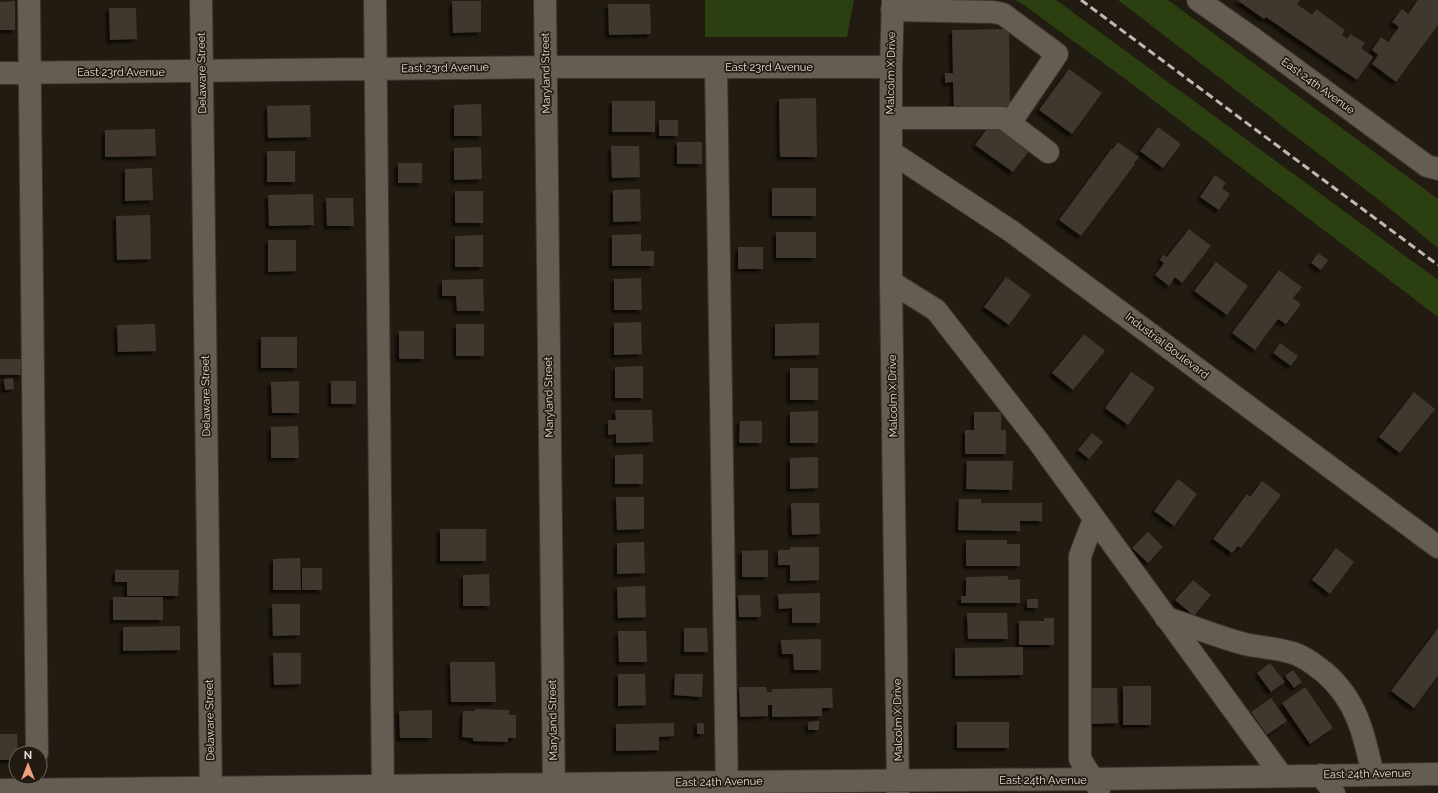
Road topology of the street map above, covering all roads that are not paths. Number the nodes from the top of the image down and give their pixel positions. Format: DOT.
graph roads {
  1 [pos="29,0"];
  2 [pos="202,0"];
  3 [pos="375,0"];
  4 [pos="545,0"];
  5 [pos="1198,0"];
  6 [pos="893,5"];
  7 [pos="716,66"];
  8 [pos="546,67"];
  9 [pos="891,67"];
  10 [pos="375,69"];
  11 [pos="202,72"];
  12 [pos="0,73"];
  13 [pos="29,73"];
  14 [pos="891,118"];
  15 [pos="1010,123"];
  16 [pos="891,152"];
  17 [pos="1048,152"];
  18 [pos="1438,169"];
  19 [pos="891,282"];
  20 [pos="1094,519"];
  21 [pos="1438,547"];
  22 [pos="1166,618"];
  23 [pos="37,745"];
  24 [pos="1373,774"];
  25 [pos="1438,774"];
  26 [pos="1281,775"];
  27 [pos="1321,775"];
  28 [pos="37,786"];
  29 [pos="1098,786"];
  30 [pos="727,787"];
  31 [pos="898,787"];
  32 [pos="383,789"];
  33 [pos="554,789"];
  34 [pos="0,790"];
  35 [pos="211,790"];
  36 [pos="1334,793"];
  1 -- 13 [label="street"];
  2 -- 11 [label="street, Delaware Street"];
  3 -- 10 [label="street"];
  4 -- 8 [label="street, Maryland Street"];
  5 -- 18 [label="street, East 24th Avenue"];
  6 -- 9 [label="street, Malcolm X Drive"];
  6 -- 15 [label="street"];
  7 -- 8 [label="street, East 23rd Avenue"];
  7 -- 9 [label="street, East 23rd Avenue"];
  7 -- 30 [label="street"];
  8 -- 10 [label="street, East 23rd Avenue"];
  8 -- 33 [label="street, Maryland Street"];
  9 -- 14 [label="street, Malcolm X Drive"];
  10 -- 11 [label="street, East 23rd Avenue"];
  10 -- 32 [label="street"];
  11 -- 13 [label="street, East 23rd Avenue"];
  11 -- 35 [label="street, Delaware Street"];
  12 -- 13 [label="street, East 23rd Avenue"];
  13 -- 23 [label="street"];
  14 -- 15 [label="street"];
  14 -- 16 [label="street, Malcolm X Drive"];
  15 -- 17 [label="street"];
  16 -- 19 [label="street, Malcolm X Drive"];
  16 -- 21 [label="street, Industrial Boulevard"];
  19 -- 20 [label="street"];
  19 -- 31 [label="street, Malcolm X Drive"];
  20 -- 22 [label="street"];
  20 -- 29 [label="street"];
  22 -- 24 [label="street"];
  22 -- 26 [label="street"];
  24 -- 25 [label="street, East 24th Avenue"];
  24 -- 27 [label="street, East 24th Avenue"];
  26 -- 27 [label="street, East 24th Avenue"];
  26 -- 29 [label="street, East 24th Avenue"];
  27 -- 36 [label="street"];
  28 -- 34 [label="street, East 24th Avenue"];
  28 -- 35 [label="street, East 24th Avenue"];
  29 -- 31 [label="street, East 24th Avenue"];
  30 -- 31 [label="street, East 24th Avenue"];
  30 -- 33 [label="street, East 24th Avenue"];
  32 -- 33 [label="street, East 24th Avenue"];
  32 -- 35 [label="street, East 24th Avenue"];
}
